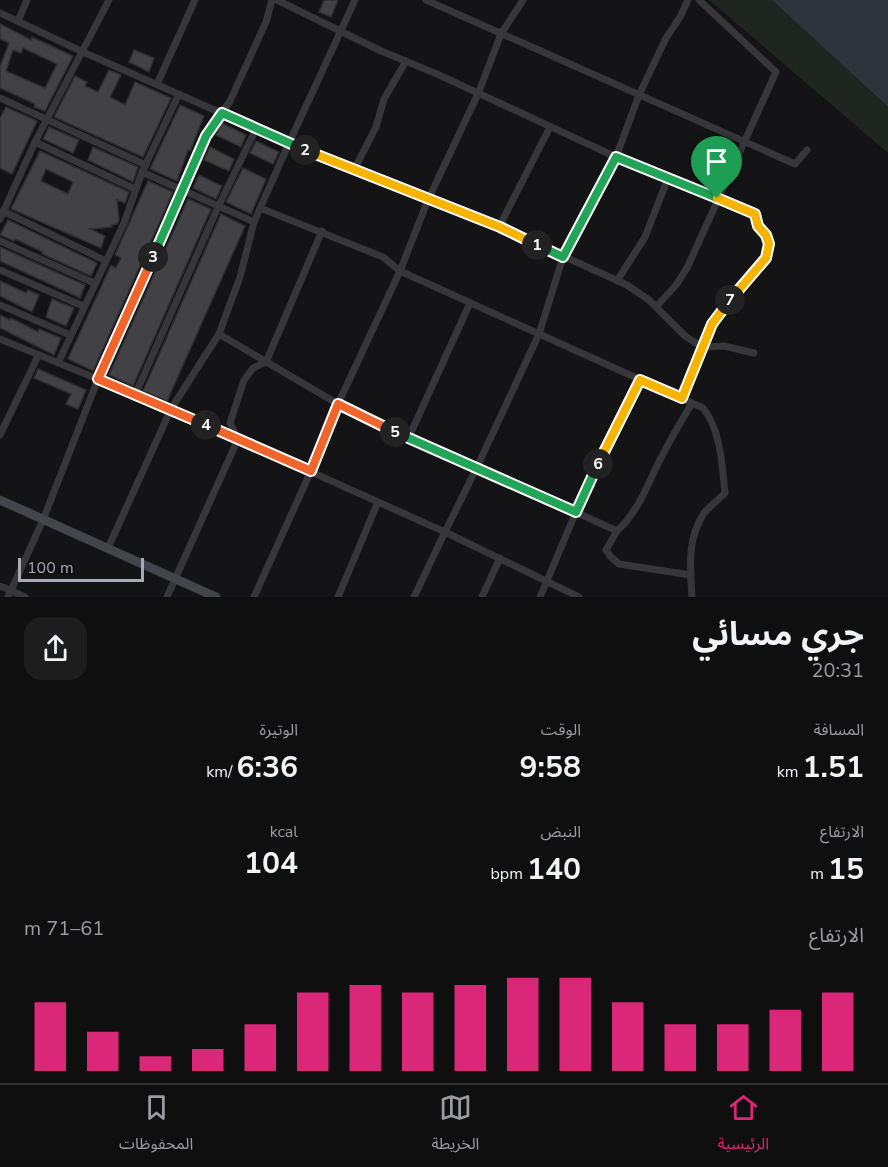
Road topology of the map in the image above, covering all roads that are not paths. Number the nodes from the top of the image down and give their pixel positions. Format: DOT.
graph roads {
  1 [pos="27,0"];
  2 [pos="109,0"];
  3 [pos="195,0"];
  4 [pos="274,0"];
  5 [pos="355,0"];
  6 [pos="523,0"];
  7 [pos="688,0"];
  8 [pos="699,0"];
  9 [pos="430,1"];
  10 [pos="0,13"];
  11 [pos="18,21"];
  12 [pos="341,31"];
  13 [pos="501,34"];
  14 [pos="83,52"];
  15 [pos="406,61"];
  16 [pos="157,84"];
  17 [pos="179,94"];
  18 [pos="478,94"];
  19 [pos="639,95"];
  20 [pos="0,98"];
  21 [pos="222,113"];
  22 [pos="47,119"];
  23 [pos="550,127"];
  24 [pos="256,129"];
  25 [pos="35,142"];
  26 [pos="743,142"];
  27 [pos="289,143"];
  28 [pos="807,150"];
  29 [pos="616,157"];
  30 [pos="146,165"];
  31 [pos="354,170"];
  32 [pos="142,172"];
  33 [pos="668,178"];
  34 [pos="135,189"];
  35 [pos="182,189"];
  36 [pos="717,198"];
  37 [pos="428,200"];
  38 [pos="218,207"];
  39 [pos="260,208"];
  40 [pos="2,215"];
  41 [pos="254,222"];
  42 [pos="500,227"];
  43 [pos="322,231"];
  44 [pos="0,241"];
  45 [pos="563,257"];
  46 [pos="106,261"];
  47 [pos="0,270"];
  48 [pos="400,272"];
  49 [pos="617,281"];
  50 [pos="94,283"];
  51 [pos="470,303"];
  52 [pos="0,304"];
  53 [pos="83,306"];
  54 [pos="656,308"];
  55 [pos="219,334"];
  56 [pos="539,334"];
  57 [pos="70,335"];
  58 [pos="0,339"];
  59 [pos="702,347"];
  60 [pos="754,353"];
  61 [pos="38,356"];
  62 [pos="266,362"];
  63 [pos="58,363"];
  64 [pos="98,379"];
  65 [pos="640,380"];
  66 [pos="135,395"];
  67 [pos="682,398"];
  68 [pos="692,403"];
  69 [pos="338,404"];
  70 [pos="171,409"];
  71 [pos="0,435"];
  72 [pos="238,439"];
  73 [pos="408,439"];
  74 [pos="477,467"];
  75 [pos="311,471"];
  76 [pos="0,501"];
  77 [pos="378,502"];
  78 [pos="576,512"];
  79 [pos="43,520"];
  80 [pos="617,531"];
  81 [pos="445,532"];
  82 [pos="108,548"];
  83 [pos="500,558"];
  84 [pos="691,575"];
  85 [pos="177,579"];
  86 [pos="547,580"];
  87 [pos="0,586"];
  88 [pos="9,594"];
  89 [pos="25,597"];
  90 [pos="167,597"];
  91 [pos="216,597"];
  92 [pos="254,597"];
  93 [pos="338,597"];
  94 [pos="414,597"];
  95 [pos="482,597"];
  96 [pos="540,597"];
  97 [pos="579,597"];
  98 [pos="692,597"];
  1 -- 11 [label="street"];
  2 -- 14 [label="street"];
  3 -- 16 [label="street"];
  4 -- 12 [label="street"];
  4 -- 21 [label="street"];
  5 -- 12 [label="street"];
  6 -- 13 [label="street"];
  7 -- 19 [label="street"];
  8 -- 26 [label="street"];
  9 -- 13 [label="street"];
  10 -- 11 [label="street"];
  11 -- 14 [label="street"];
  12 -- 15 [label="street"];
  12 -- 27 [label="street"];
  13 -- 18 [label="street"];
  13 -- 19 [label="street"];
  14 -- 16 [label="street"];
  14 -- 22 [label="street"];
  15 -- 18 [label="street"];
  15 -- 31 [label="street"];
  16 -- 17 [label="street"];
  17 -- 21 [label="street"];
  17 -- 30 [label="street"];
  18 -- 23 [label="street"];
  18 -- 37 [label="street"];
  19 -- 26 [label="street"];
  19 -- 29 [label="street"];
  20 -- 22 [label="street"];
  21 -- 24 [label="street"];
  21 -- 35 [label="street"];
  22 -- 25 [label="street"];
  22 -- 30 [label="street"];
  23 -- 29 [label="street"];
  23 -- 42 [label="street"];
  24 -- 27 [label="street"];
  24 -- 38 [label="street"];
  25 -- 34 [label="street"];
  25 -- 40 [label="street"];
  26 -- 28 [label="street"];
  26 -- 36 [label="street"];
  27 -- 31 [label="street"];
  27 -- 39 [label="street"];
  29 -- 33 [label="street"];
  29 -- 45 [label="street"];
  30 -- 32 [label="street"];
  31 -- 37 [label="street"];
  32 -- 34 [label="street"];
  32 -- 35 [label="street"];
  33 -- 36 [label="street"];
  33 -- 49 [label="street"];
  34 -- 46 [label="street"];
  35 -- 38 [label="street"];
  35 -- 64 [label="street"];
  36 -- 54 [label="street"];
  36 -- 59 [label="street"];
  37 -- 42 [label="street"];
  37 -- 48 [label="street"];
  38 -- 41 [label="street"];
  38 -- 66 [label="street"];
  39 -- 41 [label="street"];
  39 -- 43 [label="street"];
  40 -- 46 [label="street"];
  41 -- 55 [label="street"];
  42 -- 45 [label="street"];
  43 -- 48 [label="street"];
  43 -- 62 [label="street"];
  44 -- 50 [label="street"];
  45 -- 49 [label="street"];
  45 -- 56 [label="street"];
  46 -- 50 [label="street"];
  47 -- 53 [label="street"];
  48 -- 51 [label="street"];
  48 -- 69 [label="street"];
  49 -- 54 [label="street"];
  50 -- 53 [label="street"];
  51 -- 56 [label="street"];
  51 -- 73 [label="street"];
  52 -- 57 [label="street"];
  53 -- 57 [label="street"];
  54 -- 59 [label="street"];
  55 -- 62 [label="street"];
  55 -- 70 [label="street"];
  56 -- 65 [label="street"];
  56 -- 74 [label="street"];
  57 -- 63 [label="street"];
  58 -- 61 [label="street"];
  59 -- 60 [label="street"];
  59 -- 67 [label="street"];
  61 -- 63 [label="street"];
  61 -- 71 [label="street"];
  62 -- 69 [label="street"];
  62 -- 72 [label="street"];
  63 -- 64 [label="street"];
  64 -- 66 [label="street"];
  64 -- 79 [label="street"];
  65 -- 67 [label="street"];
  65 -- 78 [label="street"];
  66 -- 70 [label="street"];
  67 -- 68 [label="street"];
  68 -- 80 [label="street"];
  68 -- 84 [label="street"];
  69 -- 73 [label="street"];
  69 -- 75 [label="street"];
  70 -- 72 [label="street"];
  70 -- 82 [label="street"];
  72 -- 75 [label="street"];
  72 -- 85 [label="street"];
  73 -- 74 [label="street"];
  74 -- 78 [label="street"];
  74 -- 81 [label="street"];
  75 -- 77 [label="street"];
  75 -- 92 [label="street"];
  76 -- 79 [label="street"];
  77 -- 81 [label="street"];
  77 -- 93 [label="street"];
  78 -- 80 [label="street"];
  78 -- 86 [label="street"];
  79 -- 82 [label="street"];
  79 -- 88 [label="street"];
  80 -- 84 [label="street"];
  81 -- 83 [label="street"];
  81 -- 94 [label="street"];
  82 -- 85 [label="street"];
  83 -- 86 [label="street"];
  83 -- 95 [label="street"];
  84 -- 98 [label="street"];
  85 -- 90 [label="street"];
  85 -- 91 [label="street"];
  86 -- 96 [label="street"];
  86 -- 97 [label="street"];
  87 -- 88 [label="street"];
  88 -- 89 [label="street"];
}
